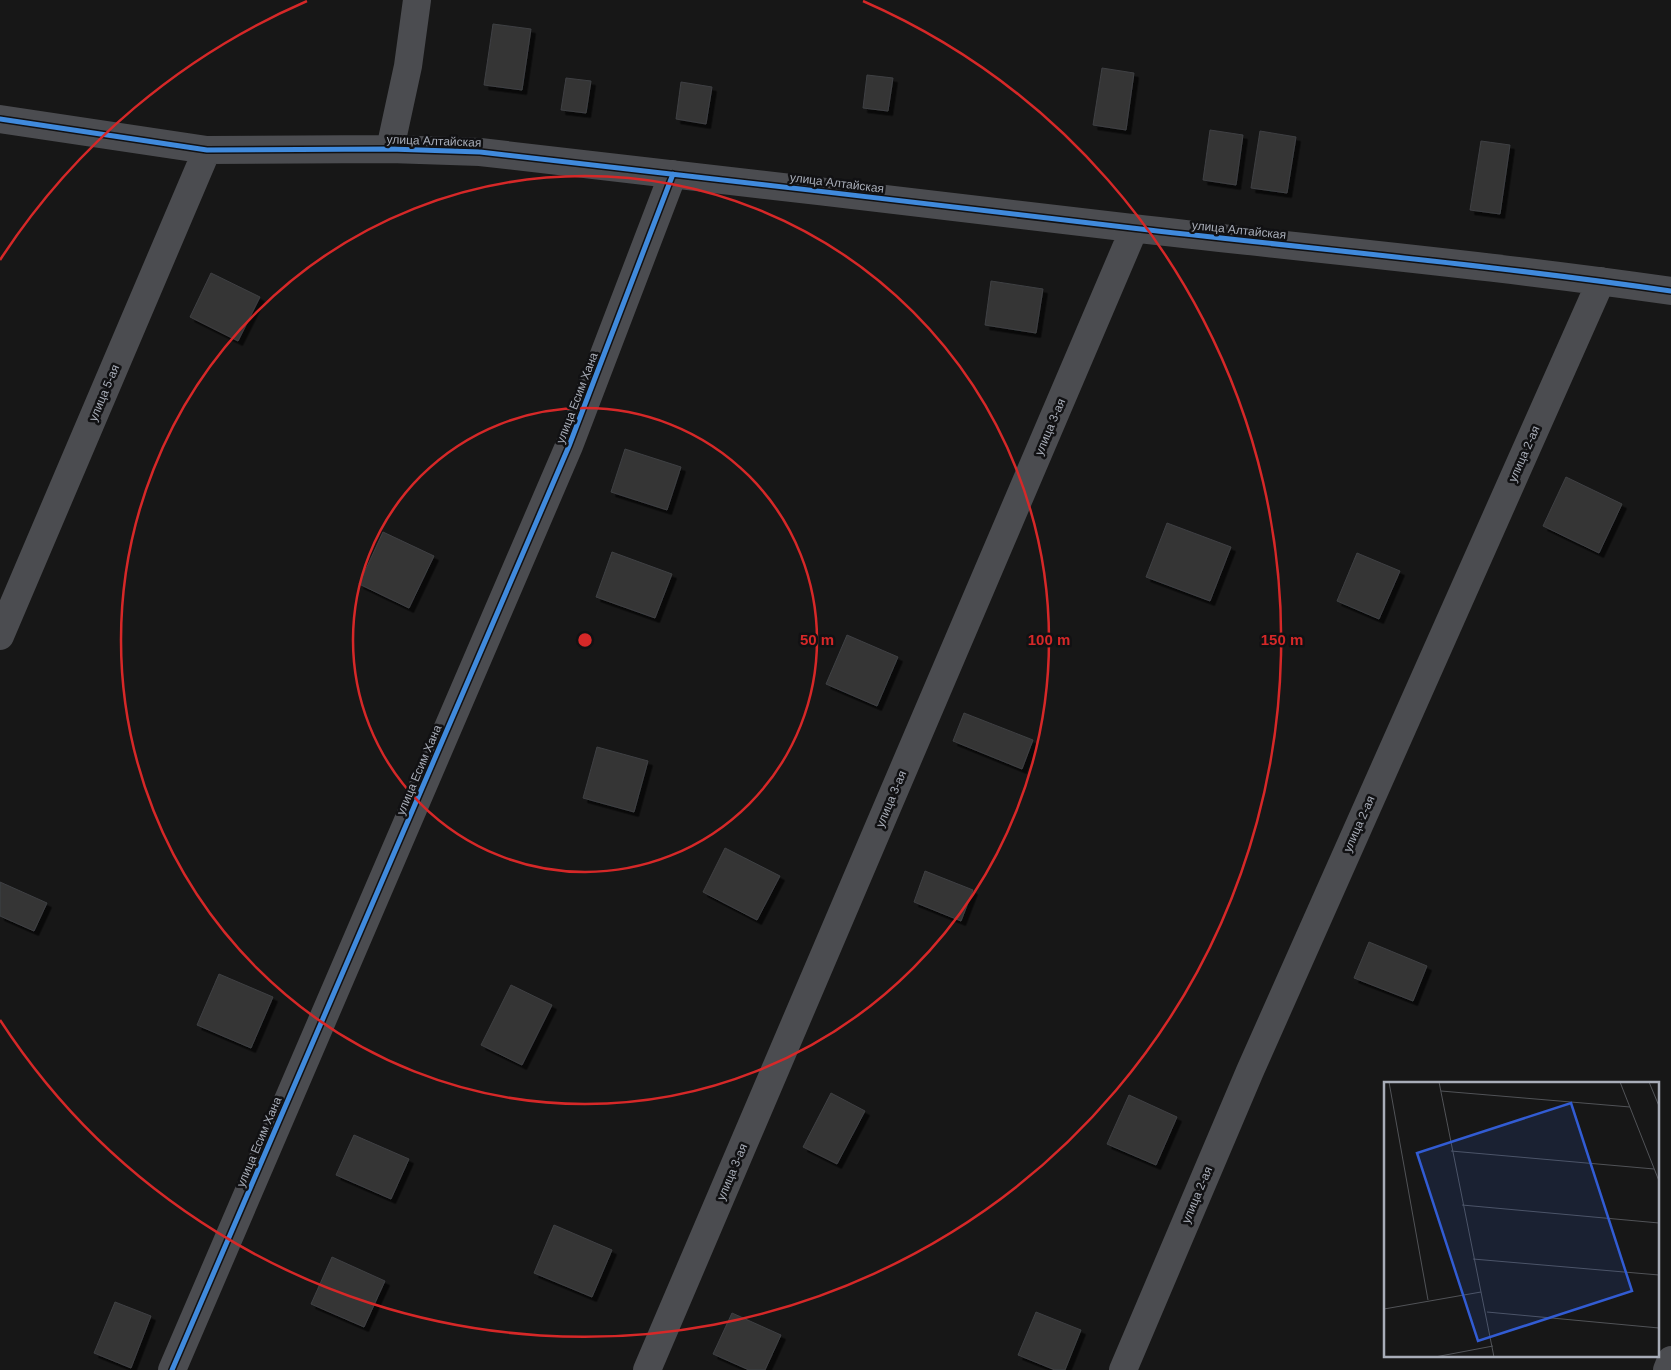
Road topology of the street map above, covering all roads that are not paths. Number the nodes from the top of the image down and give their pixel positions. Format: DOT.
graph roads {
  1 [pos="417,0"];
  2 [pos="0,120"];
  3 [pos="390,149"];
  4 [pos="207,150"];
  5 [pos="674,174"];
  6 [pos="1134,228"];
  7 [pos="1601,281"];
  8 [pos="1671,291"];
  9 [pos="0,636"];
  10 [pos="1671,1360"];
  11 [pos="172,1370"];
  12 [pos="647,1370"];
  13 [pos="1124,1370"];
  14 [pos="1667,1370"];
  1 -- 3 [label="street"];
  2 -- 4 [label="street, улица Алтайская"];
  3 -- 4 [label="street, улица Алтайская"];
  3 -- 5 [label="street, улица Алтайская"];
  4 -- 9 [label="street, улица 5-ая"];
  5 -- 6 [label="street, улица Алтайская"];
  5 -- 11 [label="street, улица Есим Хана"];
  6 -- 7 [label="street, улица Алтайская"];
  6 -- 12 [label="street, улица 3-ая"];
  7 -- 8 [label="street, улица Алтайская"];
  7 -- 13 [label="street, улица 2-ая"];
  10 -- 14 [label="street"];
}
